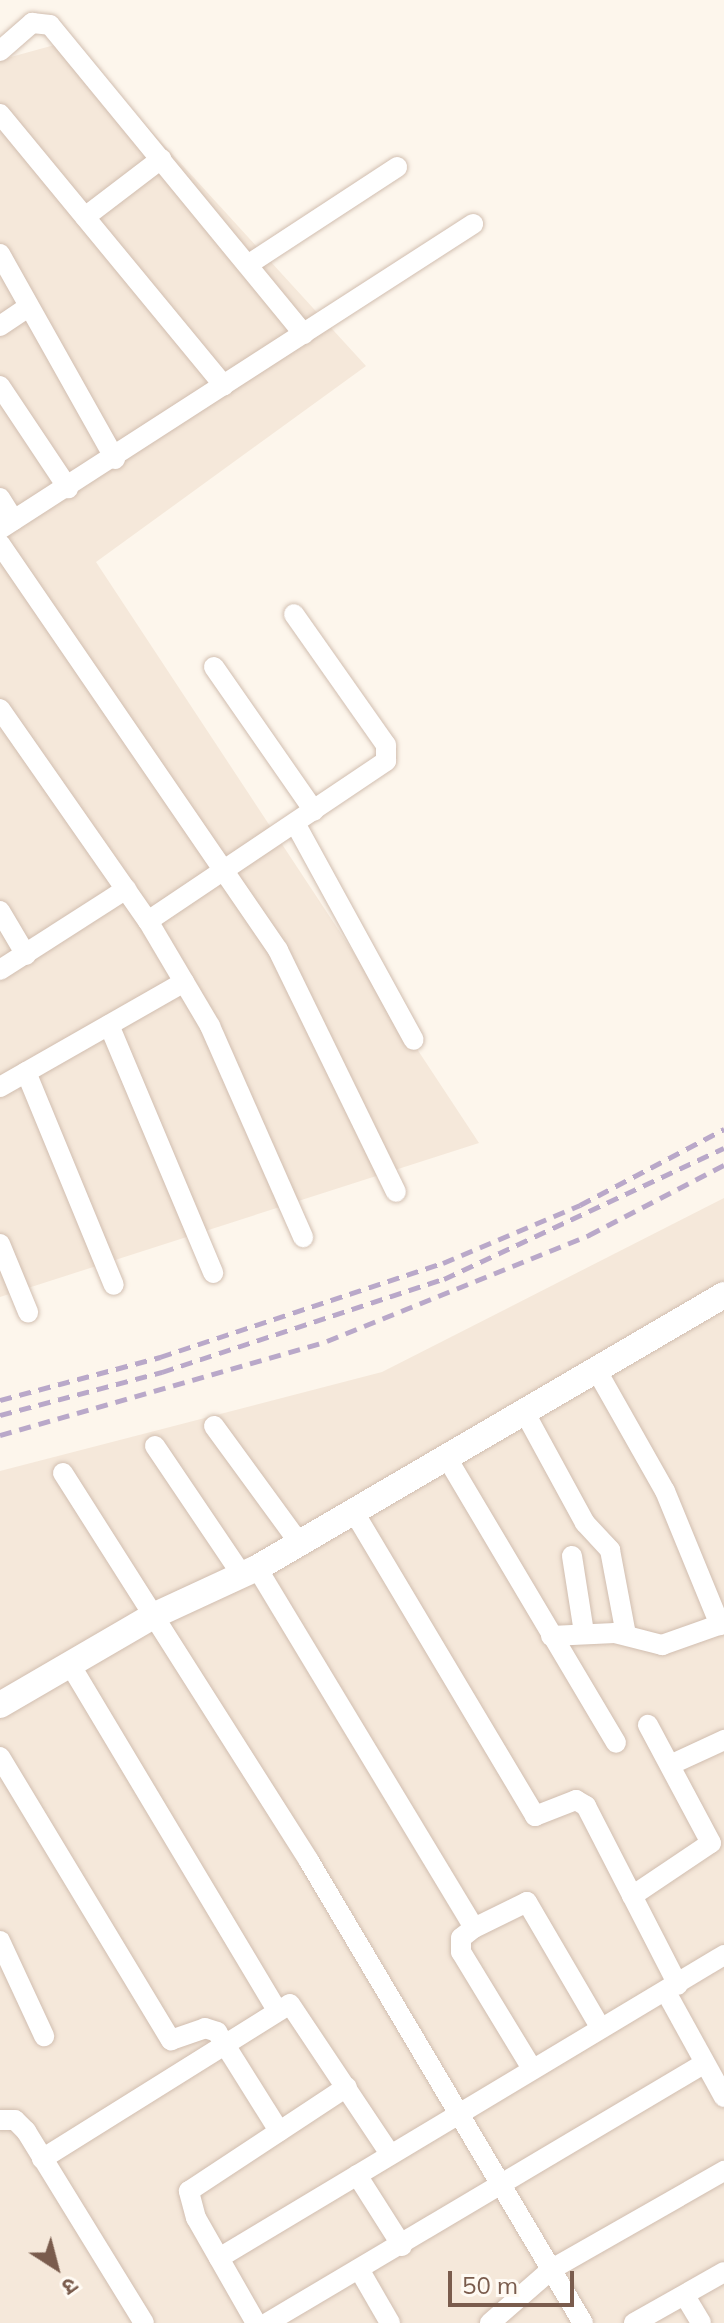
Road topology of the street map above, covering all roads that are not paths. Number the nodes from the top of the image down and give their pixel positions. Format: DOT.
graph roads {
  1 [pos="0,51"];
  2 [pos="0,114"];
  3 [pos="161,159"];
  4 [pos="397,167"];
  5 [pos="85,217"];
  6 [pos="473,224"];
  7 [pos="0,254"];
  8 [pos="249,264"];
  9 [pos="27,308"];
  10 [pos="0,326"];
  11 [pos="304,334"];
  12 [pos="0,386"];
  13 [pos="224,386"];
  14 [pos="115,459"];
  15 [pos="68,488"];
  16 [pos="0,498"];
  17 [pos="7,525"];
  18 [pos="0,544"];
  19 [pos="294,614"];
  20 [pos="214,667"];
  21 [pos="0,709"];
  22 [pos="314,811"];
  23 [pos="295,823"];
  24 [pos="225,869"];
  25 [pos="126,889"];
  26 [pos="0,911"];
  27 [pos="148,921"];
  28 [pos="26,955"];
  29 [pos="0,970"];
  30 [pos="184,982"];
  31 [pos="109,1025"];
  32 [pos="414,1040"];
  33 [pos="26,1072"];
  34 [pos="0,1087"];
  35 [pos="396,1192"];
  36 [pos="303,1237"];
  37 [pos="0,1244"];
  38 [pos="213,1273"];
  39 [pos="114,1285"];
  40 [pos="724,1295"];
  41 [pos="28,1312"];
  42 [pos="597,1371"];
  43 [pos="525,1413"];
  44 [pos="214,1426"];
  45 [pos="155,1446"];
  46 [pos="447,1458"];
  47 [pos="63,1473"];
  48 [pos="354,1512"];
  49 [pos="300,1544"];
  50 [pos="572,1556"];
  51 [pos="250,1572"];
  52 [pos="153,1616"];
  53 [pos="722,1624"];
  54 [pos="584,1633"];
  55 [pos="626,1635"];
  56 [pos="551,1636"];
  57 [pos="71,1666"];
  58 [pos="0,1705"];
  59 [pos="648,1725"];
  60 [pos="724,1740"];
  61 [pos="616,1743"];
  62 [pos="0,1757"];
  63 [pos="670,1765"];
  64 [pos="632,1896"];
  65 [pos="474,1928"];
  66 [pos="0,1941"];
  67 [pos="724,1955"];
  68 [pos="672,1989"];
  69 [pos="276,2008"];
  70 [pos="600,2027"];
  71 [pos="44,2036"];
  72 [pos="224,2042"];
  73 [pos="705,2063"];
  74 [pos="531,2067"];
  75 [pos="347,2087"];
  76 [pos="724,2097"];
  77 [pos="459,2111"];
  78 [pos="0,2120"];
  79 [pos="279,2131"];
  80 [pos="390,2154"];
  81 [pos="42,2159"];
  82 [pos="724,2171"];
  83 [pos="357,2175"];
  84 [pos="502,2184"];
  85 [pos="402,2246"];
  86 [pos="219,2258"];
  87 [pos="552,2269"];
  88 [pos="360,2271"];
  89 [pos="724,2272"];
  90 [pos="685,2296"];
  91 [pos="268,2322"];
  92 [pos="144,2323"];
  93 [pos="390,2323"];
  94 [pos="490,2323"];
  95 [pos="583,2323"];
  96 [pos="634,2323"];
  97 [pos="701,2323"];
  1 -- 3 [label="street"];
  2 -- 5 [label="street"];
  3 -- 5 [label="street"];
  3 -- 8 [label="street"];
  4 -- 8 [label="street"];
  5 -- 13 [label="street"];
  6 -- 11 [label="street"];
  7 -- 9 [label="street"];
  8 -- 11 [label="street"];
  9 -- 10 [label="street"];
  9 -- 14 [label="street"];
  11 -- 13 [label="street"];
  12 -- 15 [label="street"];
  13 -- 14 [label="street"];
  14 -- 15 [label="street"];
  15 -- 17 [label="street"];
  16 -- 17 [label="street"];
  18 -- 24 [label="street"];
  19 -- 22 [label="street"];
  20 -- 22 [label="street"];
  21 -- 25 [label="street"];
  22 -- 23 [label="street"];
  23 -- 24 [label="street"];
  23 -- 32 [label="street"];
  24 -- 27 [label="street"];
  24 -- 35 [label="street"];
  25 -- 27 [label="street"];
  25 -- 28 [label="street"];
  26 -- 28 [label="street"];
  27 -- 30 [label="street"];
  28 -- 29 [label="street"];
  30 -- 31 [label="street"];
  30 -- 36 [label="street"];
  31 -- 33 [label="street"];
  31 -- 38 [label="street"];
  33 -- 34 [label="street"];
  33 -- 39 [label="street"];
  37 -- 41 [label="street"];
  40 -- 42 [label="street"];
  42 -- 43 [label="street"];
  42 -- 53 [label="street"];
  43 -- 46 [label="street"];
  43 -- 55 [label="street"];
  44 -- 49 [label="street"];
  45 -- 51 [label="street"];
  46 -- 48 [label="street"];
  46 -- 56 [label="street"];
  47 -- 52 [label="street"];
  48 -- 49 [label="street"];
  48 -- 64 [label="street"];
  49 -- 51 [label="street"];
  50 -- 54 [label="street"];
  51 -- 52 [label="street"];
  51 -- 65 [label="street"];
  52 -- 57 [label="street"];
  52 -- 77 [label="street"];
  53 -- 55 [label="street"];
  54 -- 55 [label="street"];
  54 -- 56 [label="street"];
  56 -- 61 [label="street"];
  57 -- 58 [label="street"];
  57 -- 69 [label="street"];
  59 -- 63 [label="street"];
  60 -- 63 [label="street"];
  62 -- 72 [label="street"];
  63 -- 64 [label="street"];
  64 -- 68 [label="street"];
  65 -- 70 [label="street"];
  65 -- 74 [label="street"];
  66 -- 71 [label="street"];
  67 -- 68 [label="street"];
  68 -- 70 [label="street"];
  68 -- 73 [label="street"];
  69 -- 72 [label="street"];
  69 -- 75 [label="street"];
  70 -- 74 [label="street"];
  72 -- 79 [label="street"];
  72 -- 81 [label="street"];
  73 -- 76 [label="street"];
  73 -- 84 [label="street"];
  74 -- 77 [label="street"];
  75 -- 79 [label="street"];
  75 -- 80 [label="street"];
  77 -- 80 [label="street"];
  77 -- 84 [label="street"];
  78 -- 81 [label="street"];
  79 -- 86 [label="street"];
  80 -- 83 [label="street"];
  81 -- 92 [label="street"];
  82 -- 87 [label="street"];
  83 -- 85 [label="street"];
  83 -- 86 [label="street"];
  84 -- 85 [label="street"];
  84 -- 87 [label="street"];
  85 -- 88 [label="street"];
  86 -- 91 [label="street"];
  87 -- 94 [label="street"];
  87 -- 95 [label="street"];
  88 -- 91 [label="street"];
  88 -- 93 [label="street"];
  89 -- 90 [label="street"];
  90 -- 96 [label="street"];
  90 -- 97 [label="street"];
}
